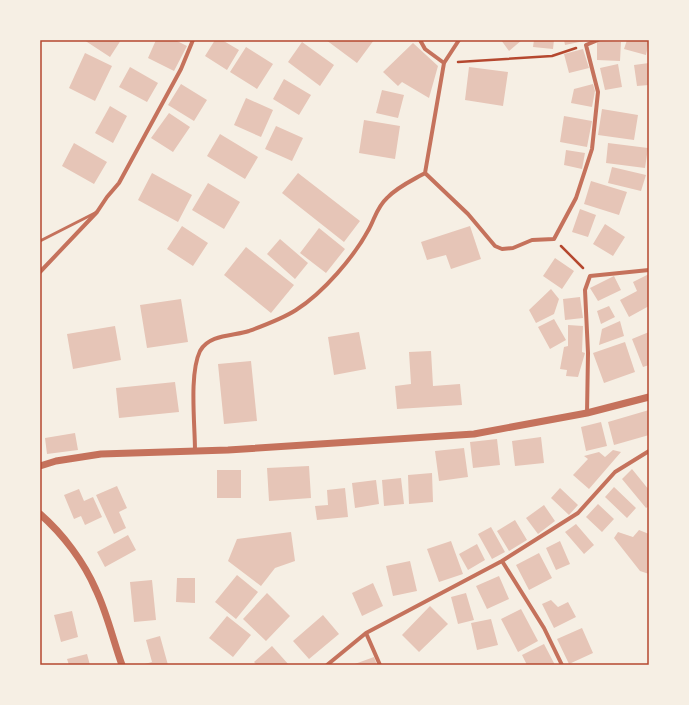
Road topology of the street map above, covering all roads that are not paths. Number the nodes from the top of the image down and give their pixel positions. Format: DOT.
graph roads {
  1 [pos="193,40"];
  2 [pos="420,40"];
  3 [pos="459,40"];
  4 [pos="598,40"];
  5 [pos="444,63"];
  6 [pos="425,173"];
  7 [pos="97,212"];
  8 [pos="40,241"];
  9 [pos="649,270"];
  10 [pos="40,272"];
  11 [pos="649,397"];
  12 [pos="587,413"];
  13 [pos="195,451"];
  14 [pos="649,451"];
  15 [pos="40,466"];
  16 [pos="40,514"];
  17 [pos="502,561"];
  18 [pos="366,633"];
  19 [pos="122,665"];
  20 [pos="327,665"];
  21 [pos="380,665"];
  22 [pos="562,665"];
  1 -- 7 [label="street"];
  2 -- 5 [label="street"];
  3 -- 5 [label="street"];
  4 -- 6 [label="street"];
  5 -- 6 [label="street"];
  6 -- 13 [label="street"];
  7 -- 8 [label="lane"];
  7 -- 10 [label="street"];
  9 -- 12 [label="street"];
  11 -- 12 [label="street"];
  12 -- 13 [label="street"];
  13 -- 15 [label="street"];
  14 -- 17 [label="street"];
  16 -- 19 [label="street"];
  17 -- 18 [label="street"];
  17 -- 22 [label="street"];
  18 -- 20 [label="street"];
  18 -- 21 [label="street"];
}
